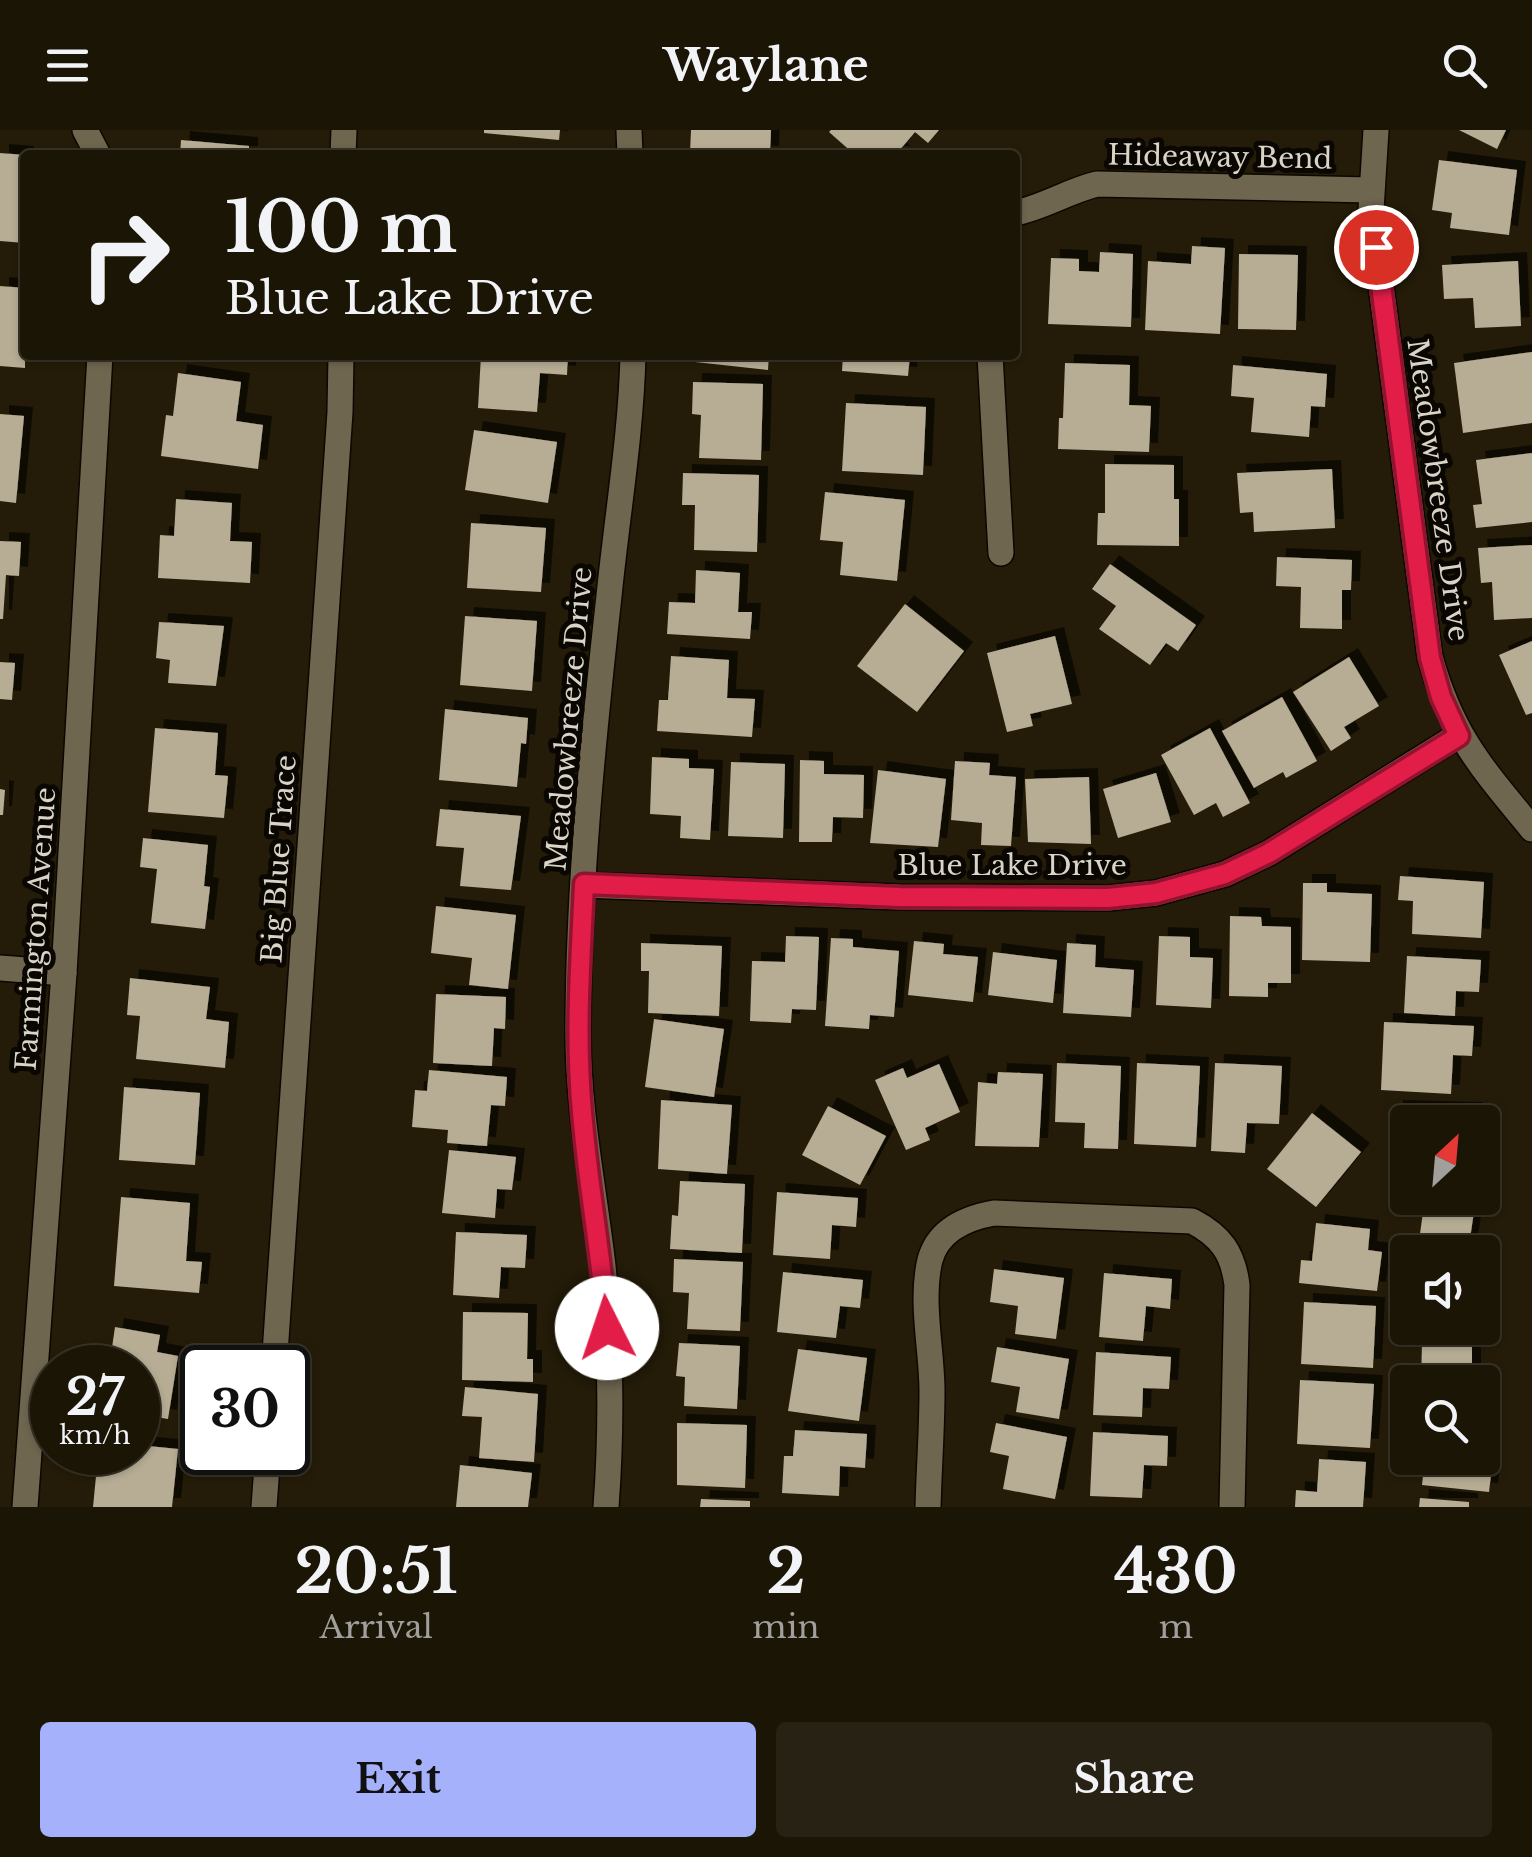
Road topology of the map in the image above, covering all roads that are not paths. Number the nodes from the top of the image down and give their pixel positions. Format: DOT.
graph roads {
  1 [pos="1376,130"];
  2 [pos="1370,190"];
  3 [pos="1020,212"];
  4 [pos="100,360"];
  5 [pos="341,360"];
  6 [pos="632,360"];
  7 [pos="990,360"];
  8 [pos="1001,553"];
  9 [pos="1459,736"];
  10 [pos="1532,829"];
  11 [pos="584,884"];
  12 [pos="0,968"];
  13 [pos="64,972"];
  14 [pos="276,1345"];
  15 [pos="266,1475"];
  16 [pos="25,1507"];
  17 [pos="264,1507"];
  18 [pos="606,1507"];
  19 [pos="928,1507"];
  20 [pos="1232,1507"];
  1 -- 2 [label="street, Meadowbreeze Drive"];
  2 -- 3 [label="street, Hideaway Bend"];
  2 -- 9 [label="street, Meadowbreeze Drive"];
  4 -- 13 [label="street, Farmington Avenue"];
  5 -- 14 [label="street, Big Blue Trace"];
  6 -- 11 [label="street, Meadowbreeze Drive"];
  7 -- 8 [label="street"];
  9 -- 10 [label="street, Meadowbreeze Drive"];
  9 -- 11 [label="street, Blue Lake Drive"];
  11 -- 18 [label="street, Meadowbreeze Drive"];
  12 -- 13 [label="street"];
  13 -- 16 [label="street, Farmington Avenue"];
  15 -- 17 [label="street"];
  19 -- 20 [label="street"];
}
